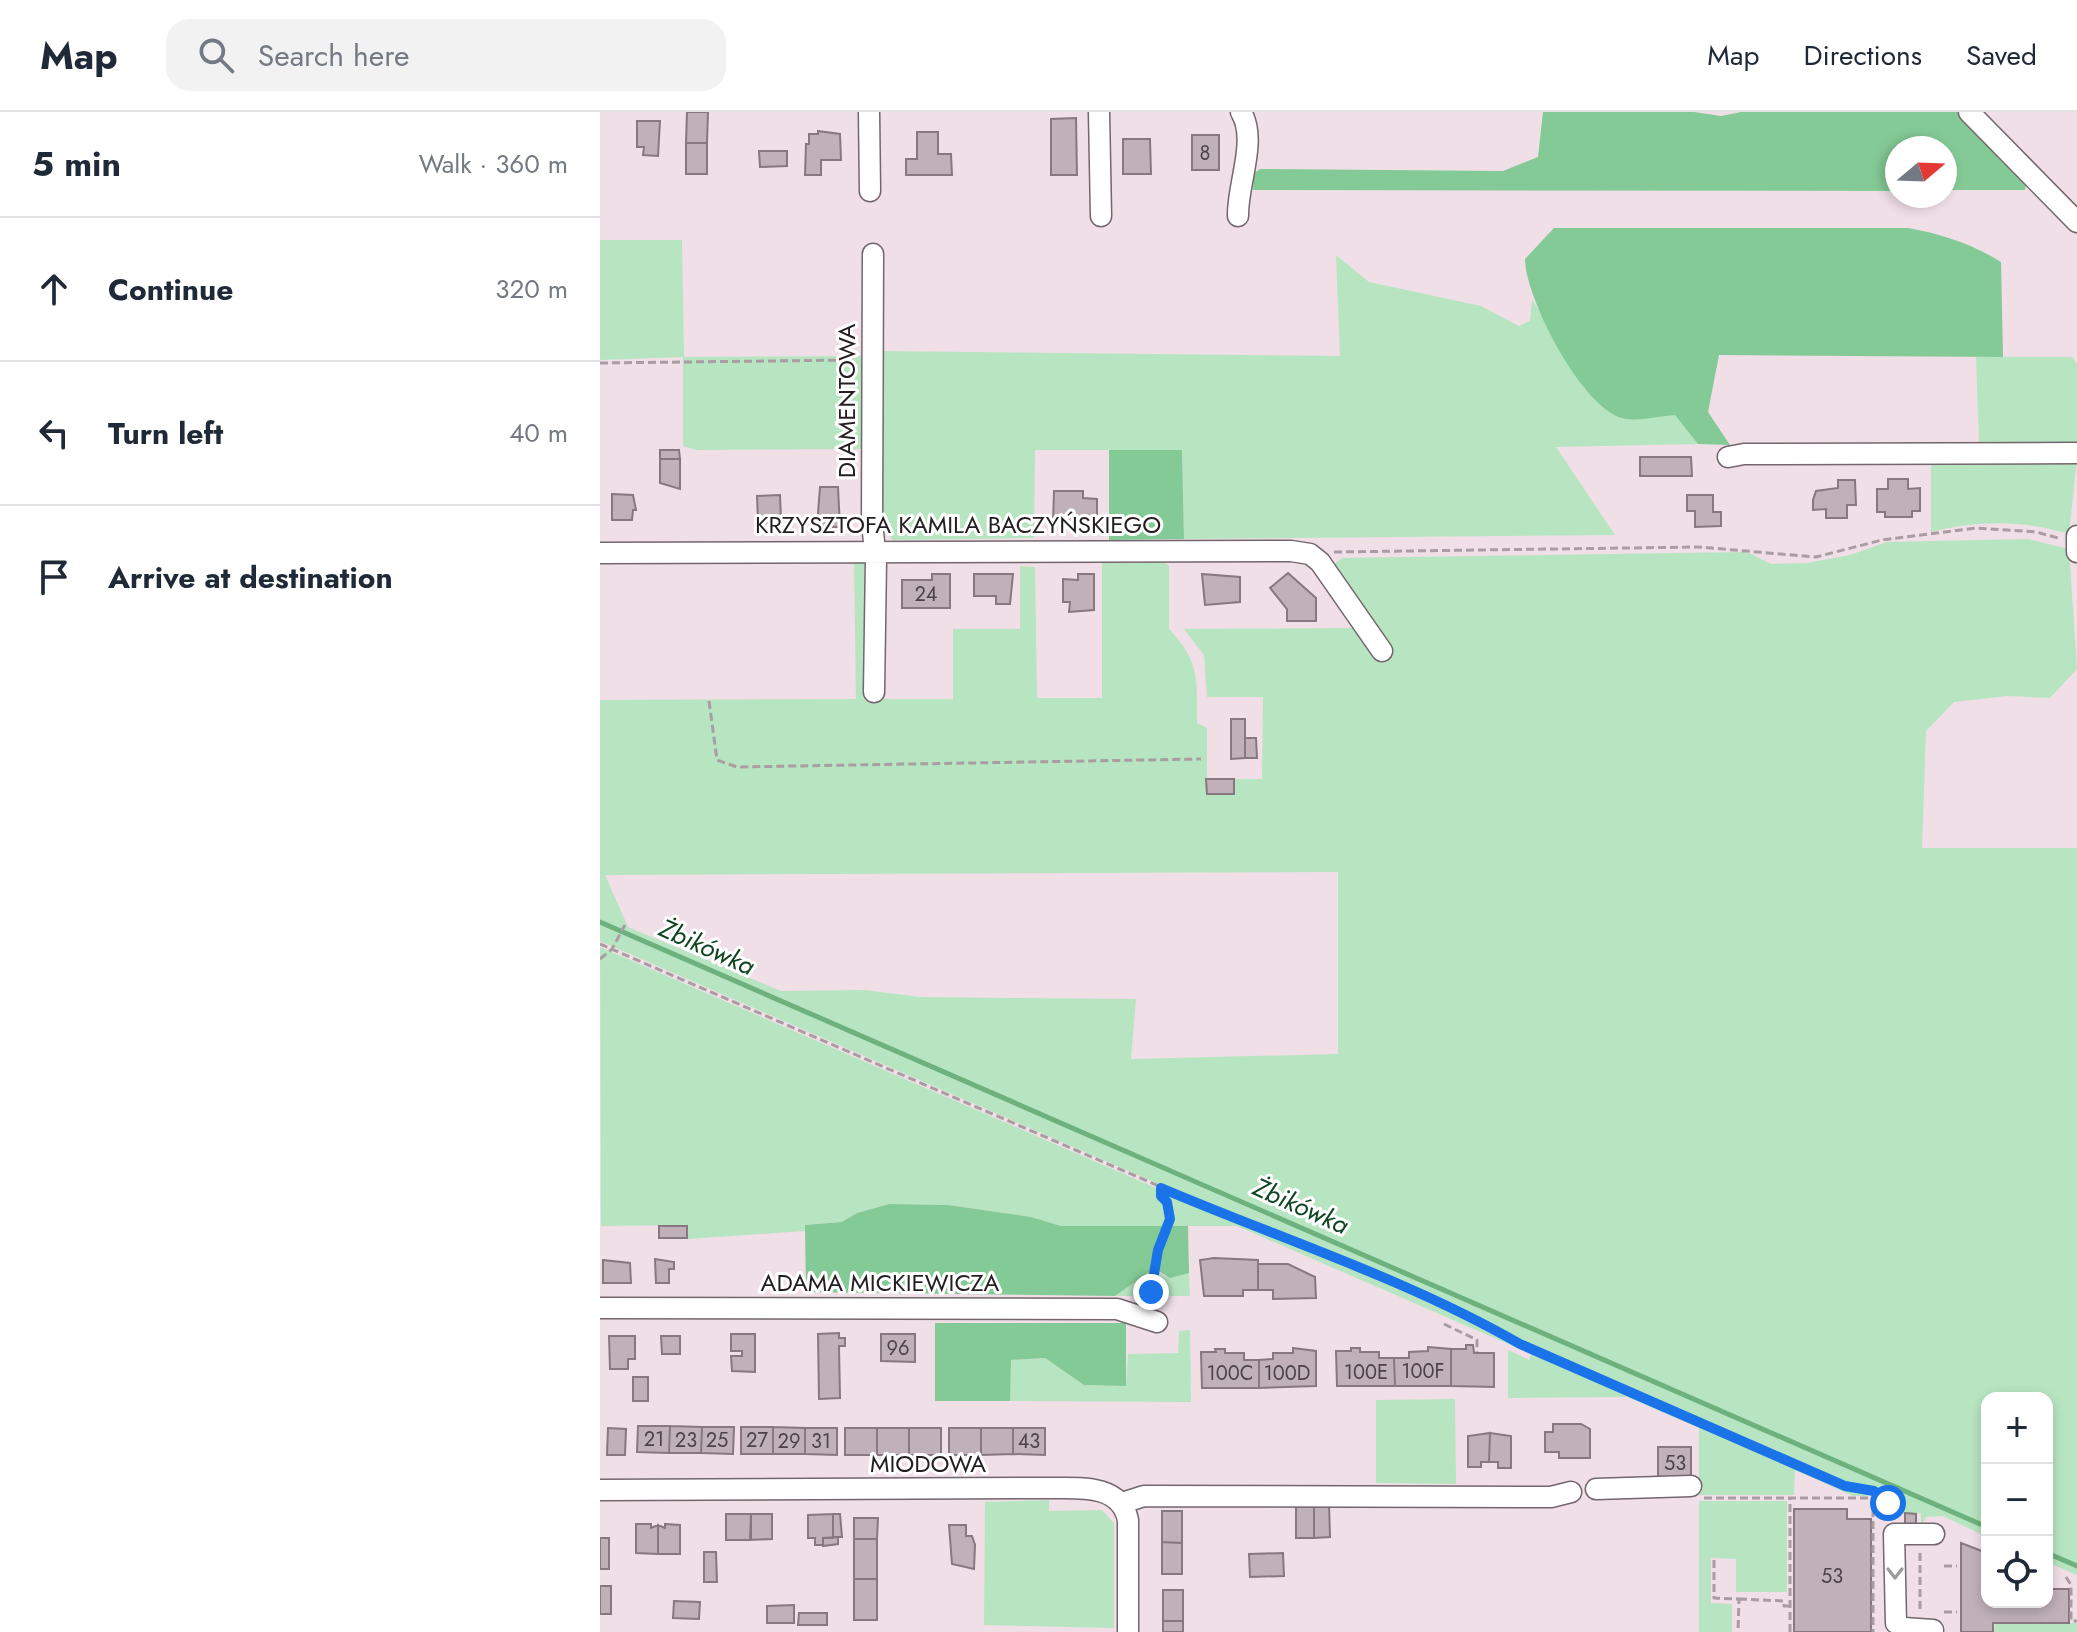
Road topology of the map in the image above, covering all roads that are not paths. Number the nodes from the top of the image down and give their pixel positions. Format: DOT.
graph roads {
  1 [pos="869,112"];
  2 [pos="1099,112"];
  3 [pos="1241,112"];
  4 [pos="1969,112"];
  5 [pos="870,191"];
  6 [pos="1101,216"];
  7 [pos="1238,216"];
  8 [pos="2077,222"];
  9 [pos="873,254"];
  10 [pos="2077,453"];
  11 [pos="1728,457"];
  12 [pos="2077,536"];
  13 [pos="2077,544"];
  14 [pos="875,550"];
  15 [pos="2077,552"];
  16 [pos="600,553"];
  17 [pos="1382,651"];
  18 [pos="874,692"];
  19 [pos="600,1308"];
  20 [pos="1157,1322"];
  21 [pos="1596,1489"];
  22 [pos="600,1490"];
  23 [pos="1571,1492"];
  24 [pos="1696,1492"];
  25 [pos="1122,1503"];
  26 [pos="1927,1538"];
  27 [pos="1932,1621"];
  28 [pos="1128,1632"];
  1 -- 5 [label="street"];
  2 -- 6 [label="street"];
  3 -- 7 [label="street"];
  4 -- 8 [label="street"];
  9 -- 14 [label="street, DIAMENTOWA"];
  10 -- 11 [label="street"];
  12 -- 13 [label="street"];
  13 -- 15 [label="street"];
  14 -- 16 [label="street, KRZYSZTOFA KAMILA BACZYŃSKIEGO"];
  14 -- 17 [label="street, KRZYSZTOFA KAMILA BACZYŃSKIEGO"];
  14 -- 18 [label="street, DIAMENTOWA"];
  19 -- 20 [label="street, ADAMA MICKIEWICZA"];
  21 -- 24 [label="street"];
  22 -- 25 [label="street, MIODOWA"];
  23 -- 25 [label="street"];
  25 -- 28 [label="street"];
  26 -- 27 [label="street, one-way"];
}
